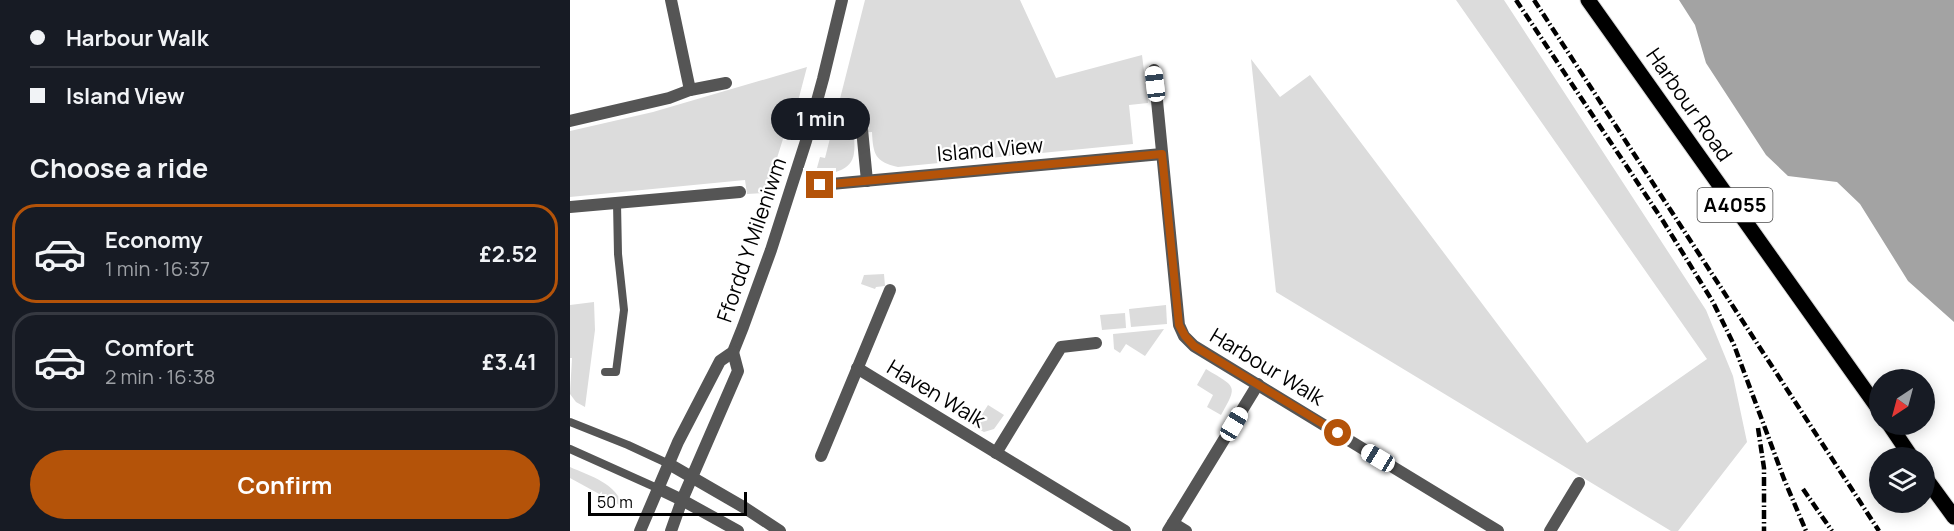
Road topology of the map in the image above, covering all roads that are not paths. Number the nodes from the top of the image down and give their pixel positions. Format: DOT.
graph roads {
  1 [pos="670,0"];
  2 [pos="842,0"];
  3 [pos="1588,0"];
  4 [pos="1154,70"];
  5 [pos="726,83"];
  6 [pos="690,90"];
  7 [pos="570,121"];
  8 [pos="862,129"];
  9 [pos="1162,154"];
  10 [pos="867,181"];
  11 [pos="820,185"];
  12 [pos="740,192"];
  13 [pos="617,203"];
  14 [pos="570,207"];
  15 [pos="890,290"];
  16 [pos="1096,343"];
  17 [pos="733,352"];
  18 [pos="857,368"];
  19 [pos="605,372"];
  20 [pos="1258,384"];
  21 [pos="1869,396"];
  22 [pos="570,422"];
  23 [pos="570,449"];
  24 [pos="996,453"];
  25 [pos="821,456"];
  26 [pos="669,464"];
  27 [pos="692,477"];
  28 [pos="1579,483"];
  29 [pos="657,488"];
  30 [pos="1935,491"];
  31 [pos="682,500"];
  32 [pos="1954,517"];
  33 [pos="1171,527"];
  34 [pos="640,531"];
  35 [pos="671,531"];
  36 [pos="738,531"];
  37 [pos="780,531"];
  38 [pos="1125,531"];
  39 [pos="1186,531"];
  40 [pos="1498,531"];
  41 [pos="1550,531"];
  1 -- 6 [label="street"];
  2 -- 17 [label="street, Ffordd Y Mileniwm"];
  3 -- 21 [label="main road, Harbour Road / A4055"];
  4 -- 9 [label="street, Harbour Walk"];
  5 -- 6 [label="street"];
  6 -- 7 [label="street"];
  8 -- 10 [label="street"];
  9 -- 10 [label="street, Island View"];
  9 -- 20 [label="street, Harbour Walk"];
  10 -- 11 [label="street, Island View"];
  12 -- 13 [label="street"];
  13 -- 14 [label="street"];
  13 -- 19 [label="lane"];
  15 -- 18 [label="street, Haven Walk"];
  16 -- 24 [label="street, Haven Walk"];
  17 -- 26 [label="street, Ffordd Y Mileniwm"];
  17 -- 27 [label="street, Ffordd Y Mileniwm"];
  18 -- 24 [label="street, Haven Walk"];
  18 -- 25 [label="street, Haven Walk"];
  20 -- 33 [label="street"];
  20 -- 40 [label="street, Harbour Walk"];
  22 -- 26 [label="lane"];
  23 -- 29 [label="lane"];
  24 -- 38 [label="street, Haven Walk"];
  26 -- 27 [label="street"];
  26 -- 29 [label="street, Ffordd Y Mileniwm"];
  27 -- 31 [label="street, Ffordd Y Mileniwm"];
  27 -- 37 [label="street"];
  28 -- 41 [label="street"];
  29 -- 31 [label="street"];
  29 -- 34 [label="street, Ffordd Y Mileniwm"];
  30 -- 32 [label="main road"];
  31 -- 35 [label="street, Ffordd Y Mileniwm"];
  31 -- 36 [label="street"];
  33 -- 39 [label="street"];
}
